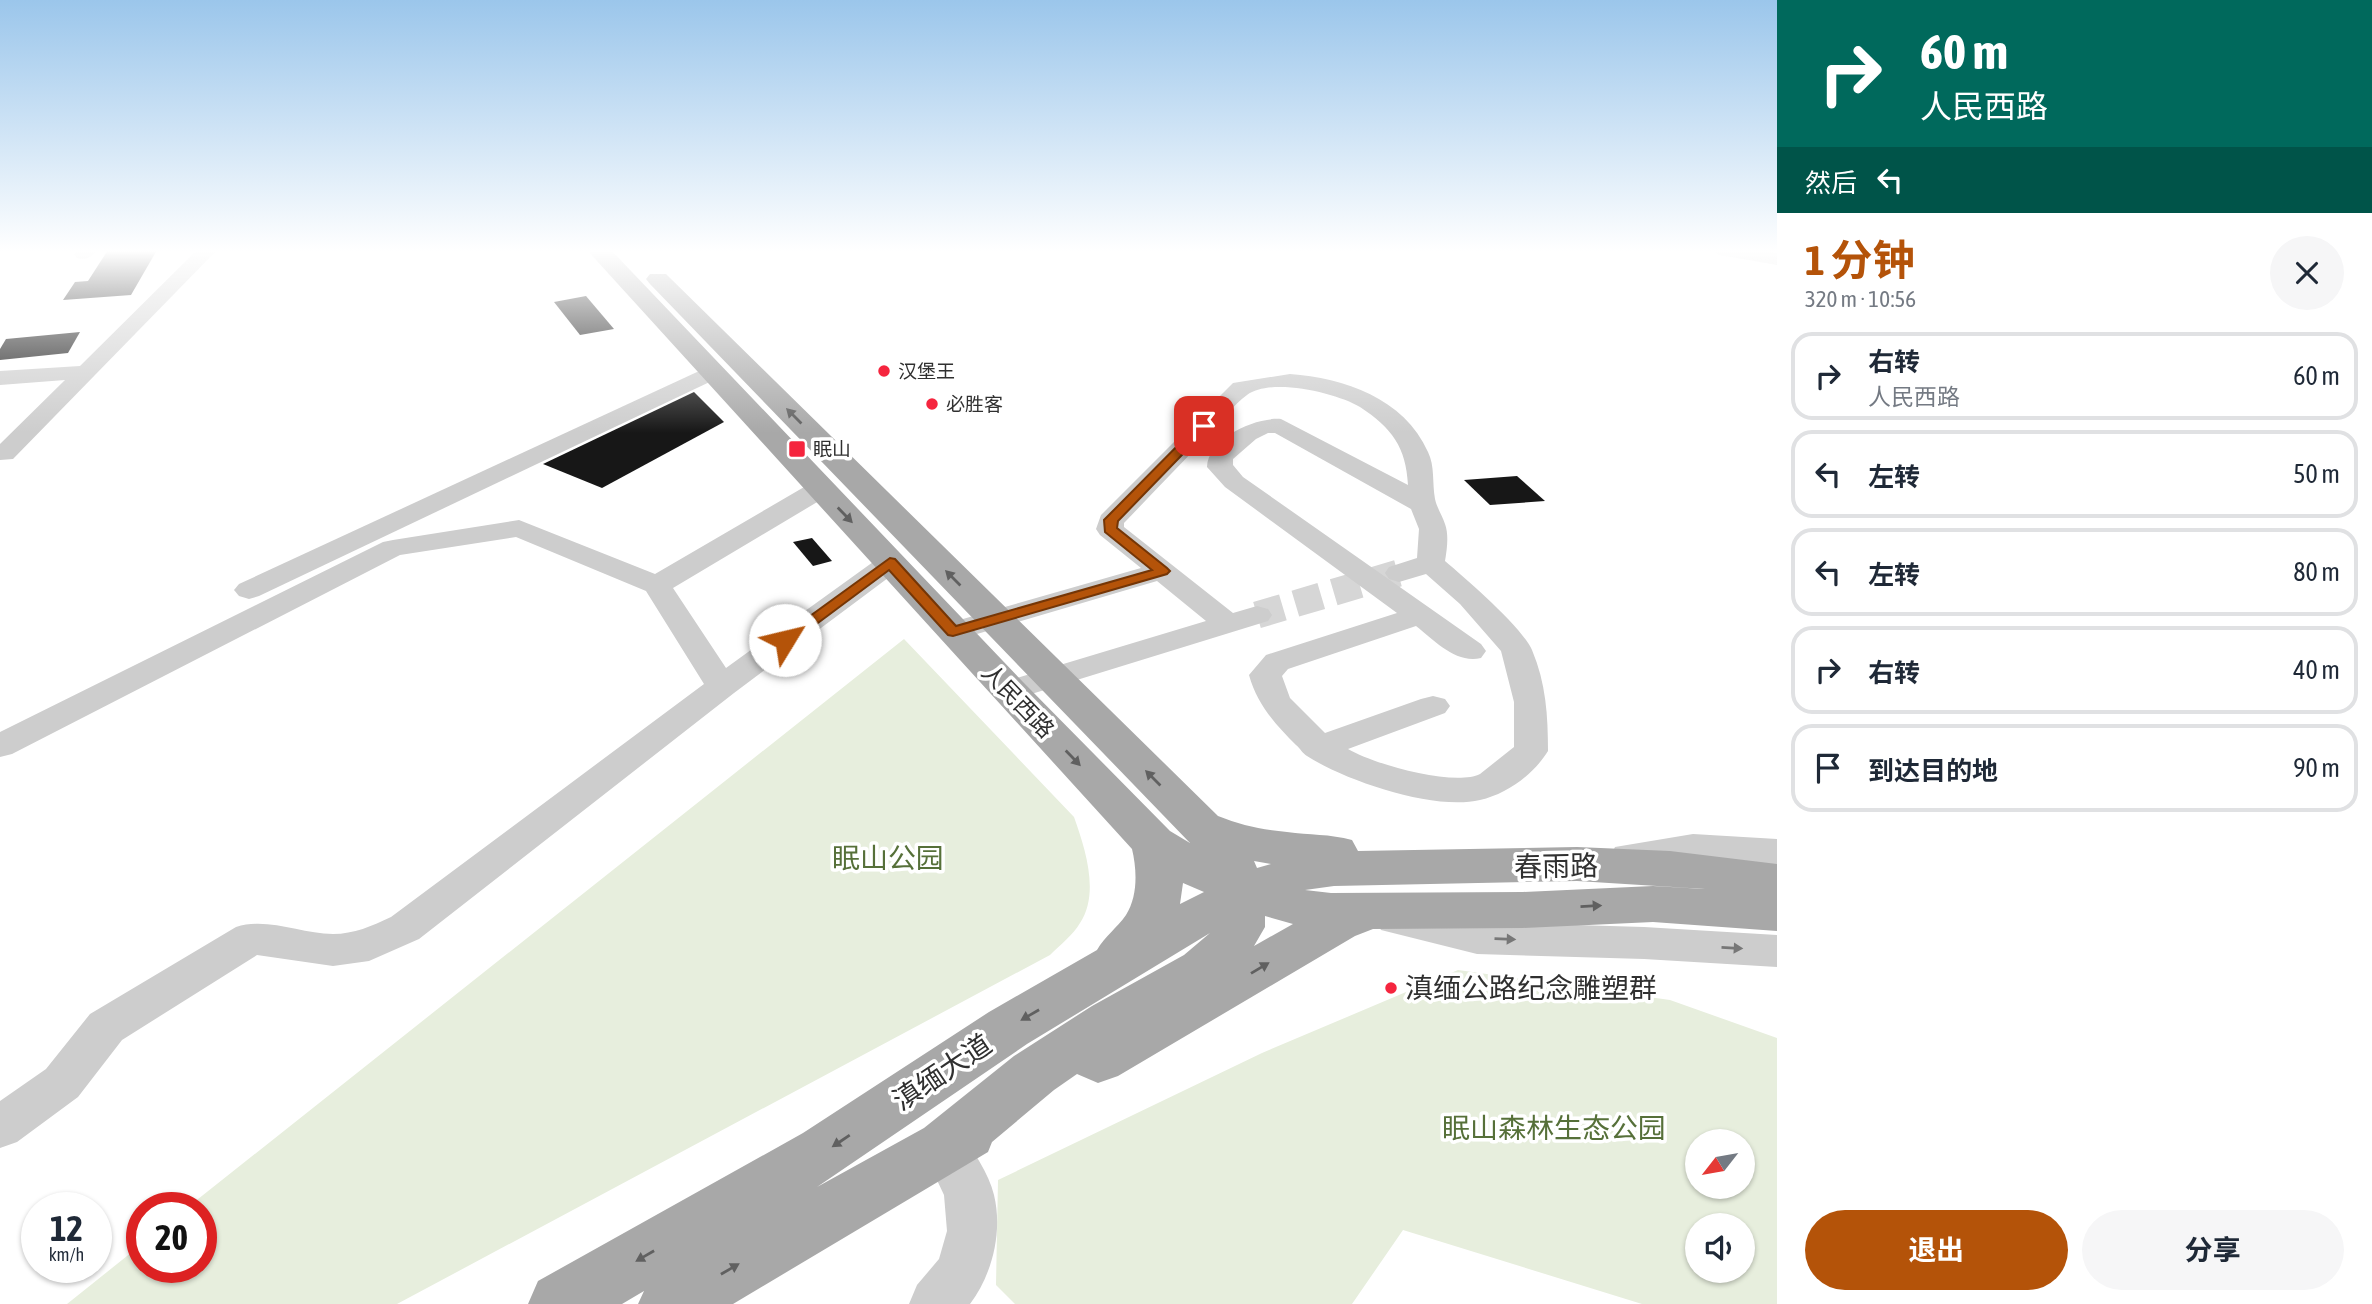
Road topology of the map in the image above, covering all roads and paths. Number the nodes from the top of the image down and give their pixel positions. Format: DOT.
graph roads {
  1 [pos="147,311"];
  2 [pos="653,311"];
  3 [pos="690,311"];
  4 [pos="86,372"];
  5 [pos="710,373"];
  6 [pos="0,378"];
  7 [pos="2,450"];
  8 [pos="820,489"];
  9 [pos="1422,504"];
  10 [pos="890,562"];
  11 [pos="1431,563"];
  12 [pos="1162,571"];
  13 [pos="1399,573"];
  14 [pos="657,585"];
  15 [pos="249,590"];
  16 [pos="1420,615"];
  17 [pos="996,619"];
  18 [pos="953,632"];
  19 [pos="1470,651"];
  20 [pos="1053,678"];
  21 [pos="722,686"];
  22 [pos="1009,691"];
  23 [pos="1433,706"];
  24 [pos="0,746"];
  25 [pos="1318,748"];
  26 [pos="1178,835"];
  27 [pos="1777,853"];
  28 [pos="1577,864"];
  29 [pos="1334,869"];
  30 [pos="1777,881"];
  31 [pos="1241,891"];
  32 [pos="1366,912"];
  33 [pos="1777,913"];
  34 [pos="1777,951"];
  35 [pos="1107,970"];
  36 [pos="1034,1073"];
  37 [pos="0,1127"];
  38 [pos="945,1146"];
  39 [pos="562,1304"];
  40 [pos="671,1304"];
  41 [pos="936,1304"];
  1 -- 4 [label="street"];
  2 -- 5 [label="main road, 人民西路"];
  17 -- 3 [label="main road, 人民西路, one-way"];
  4 -- 6 [label="street"];
  4 -- 7 [label="street"];
  5 -- 8 [label="main road, 人民西路"];
  5 -- 15 [label="street"];
  8 -- 10 [label="main road, 人民西路, one-way"];
  8 -- 14 [label="street"];
  9 -- 11 [label="street"];
  9 -- 12 [label="street"];
  9 -- 16 [label="street"];
  10 -- 18 [label="main road, 人民西路"];
  10 -- 21 [label="street"];
  11 -- 13 [label="street"];
  11 -- 25 [label="street"];
  12 -- 17 [label="street"];
  12 -- 20 [label="street"];
  14 -- 21 [label="street"];
  14 -- 24 [label="street"];
  16 -- 19 [label="street"];
  16 -- 25 [label="street"];
  17 -- 18 [label="street"];
  17 -- 20 [label="main road, 人民西路"];
  18 -- 22 [label="main road, 人民西路"];
  20 -- 22 [label="street"];
  26 -- 20 [label="main road, 人民西路, one-way"];
  21 -- 37 [label="street"];
  22 -- 26 [label="main road, 人民西路, one-way"];
  23 -- 25 [label="street"];
  26 -- 28 [label="main road"];
  26 -- 31 [label="main road"];
  26 -- 35 [label="main road"];
  27 -- 28 [label="street"];
  28 -- 29 [label="main road, 春雨路"];
  28 -- 30 [label="main road, 春雨路"];
  29 -- 31 [label="main road, 滇缅大道"];
  31 -- 32 [label="main road"];
  31 -- 35 [label="main road, 滇缅大道"];
  31 -- 36 [label="main road"];
  32 -- 33 [label="main road, 春雨路, one-way"];
  32 -- 34 [label="street, one-way"];
  38 -- 32 [label="main road, one-way"];
  35 -- 36 [label="main road"];
  35 -- 39 [label="main road, 滇缅大道, one-way"];
  36 -- 38 [label="main road"];
  40 -- 38 [label="main road, one-way"];
  38 -- 41 [label="street"];
}
